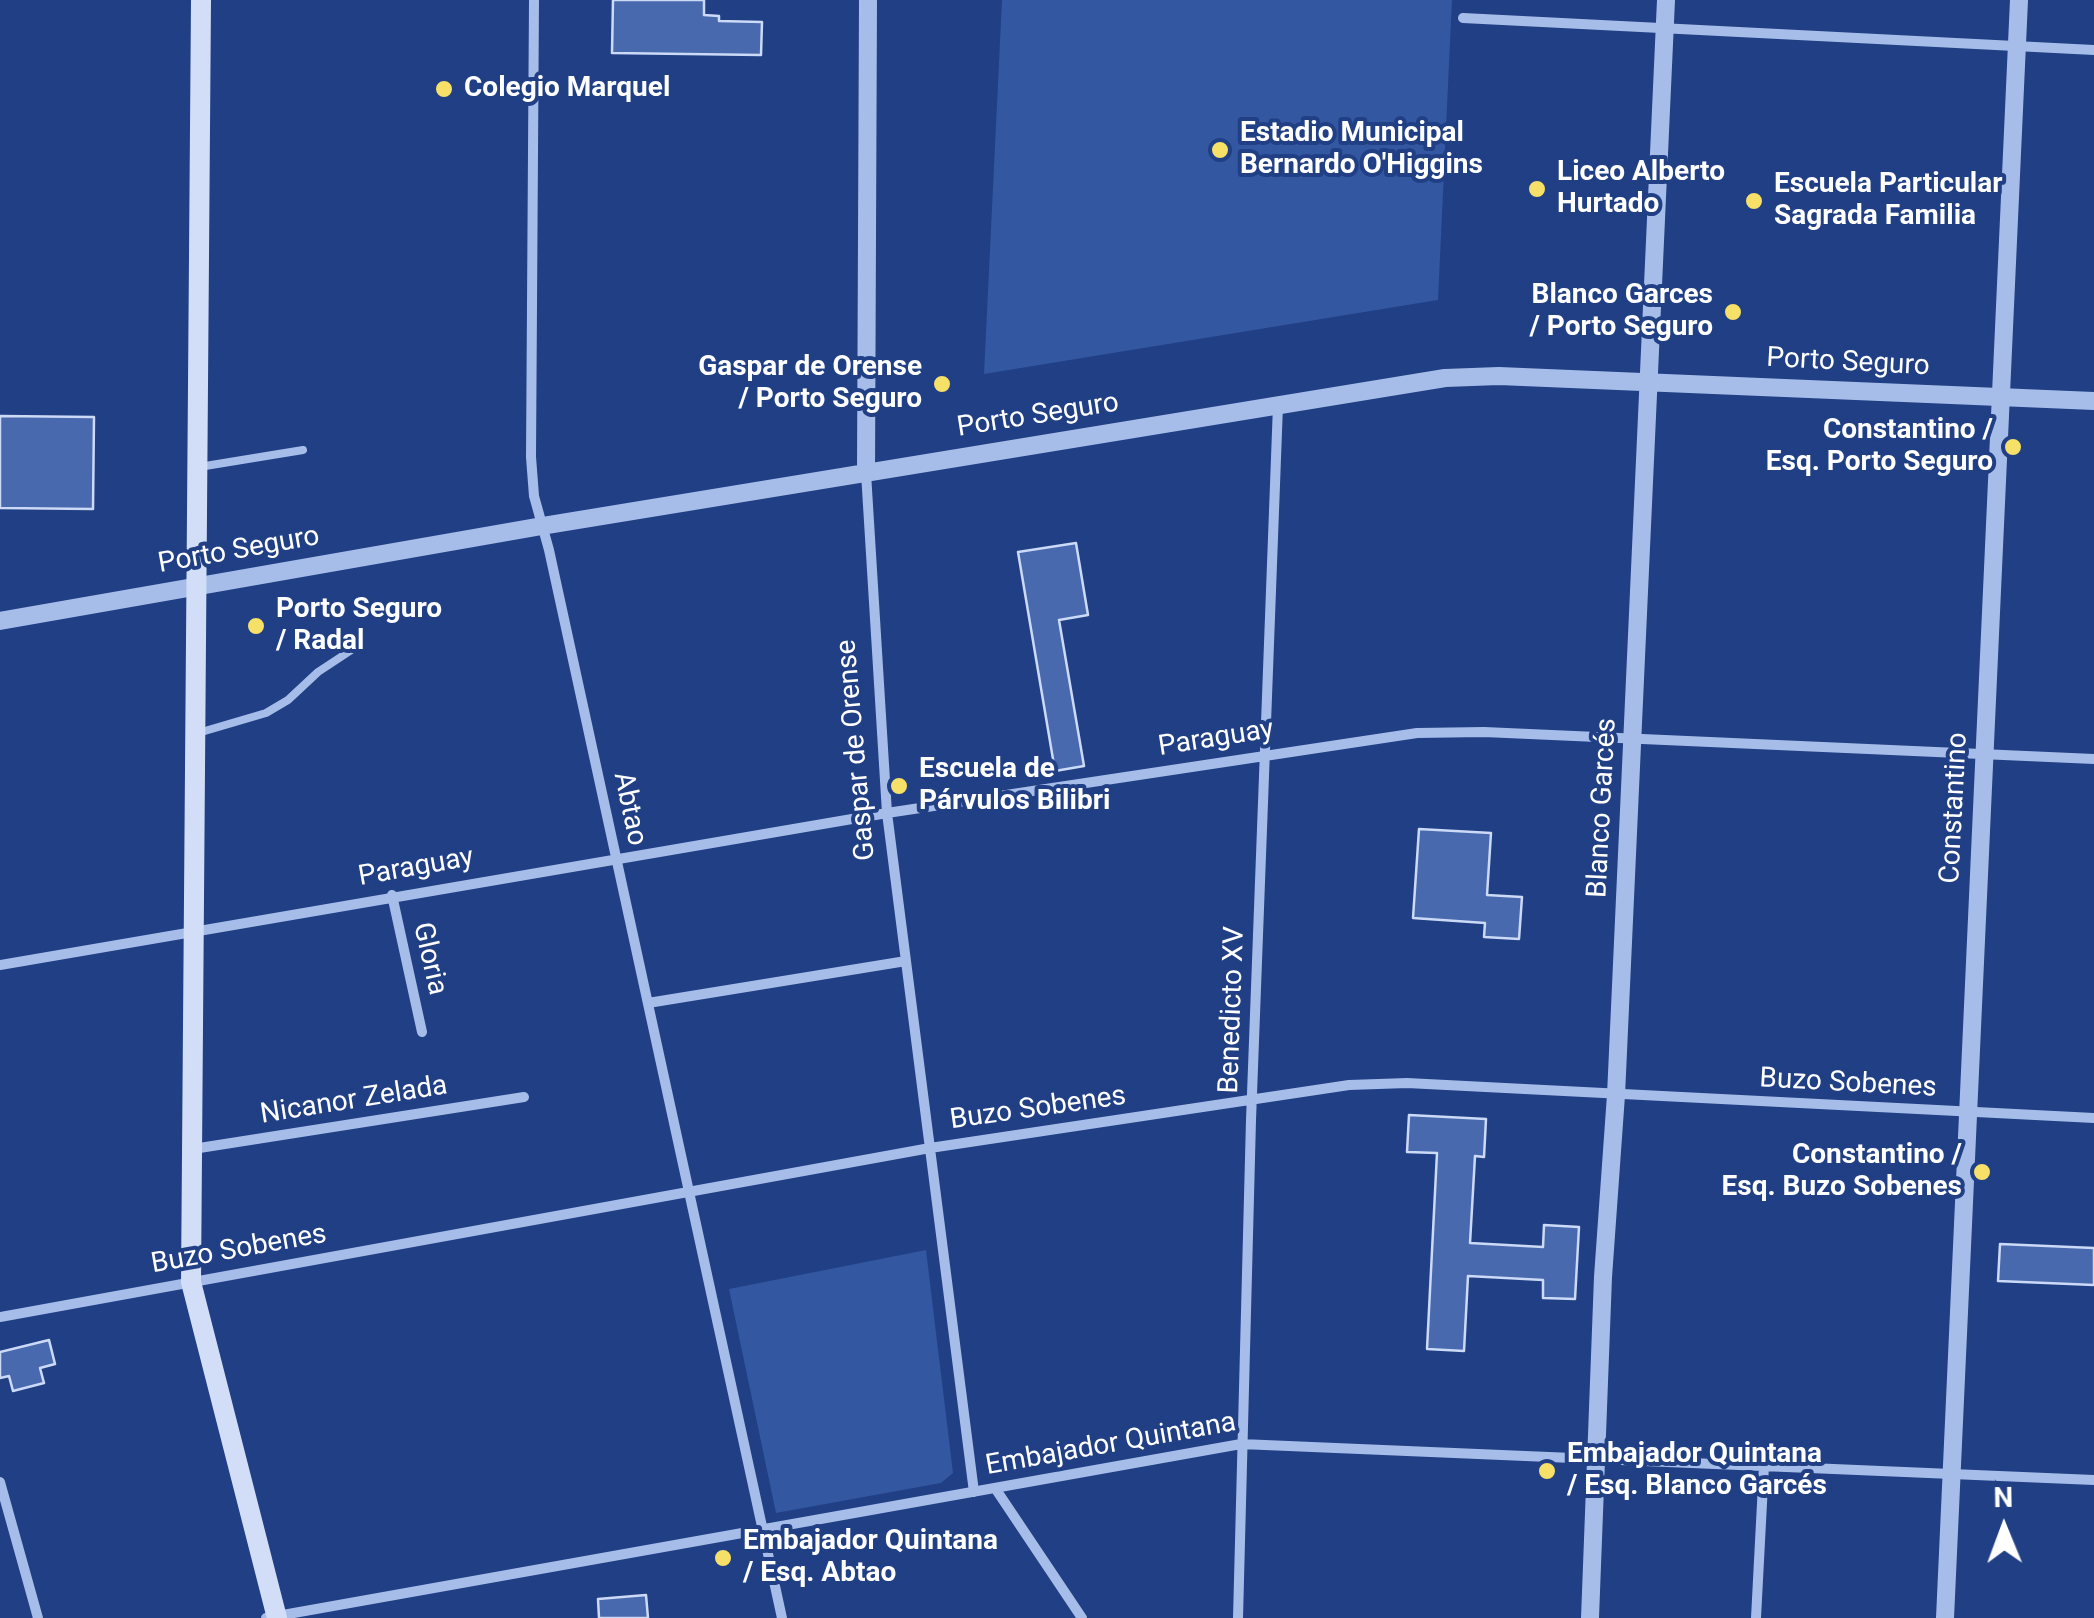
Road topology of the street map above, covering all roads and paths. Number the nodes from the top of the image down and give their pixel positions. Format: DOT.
graph roads {
  1 [pos="201,0"];
  2 [pos="534,0"];
  3 [pos="868,0"];
  4 [pos="1666,0"];
  5 [pos="2020,0"];
  6 [pos="1463,18"];
  7 [pos="1665,28"];
  8 [pos="2017,46"];
  9 [pos="2094,50"];
  10 [pos="1649,382"];
  11 [pos="2001,397"];
  12 [pos="2094,401"];
  13 [pos="1278,404"];
  14 [pos="303,450"];
  15 [pos="197,467"];
  16 [pos="866,473"];
  17 [pos="542,526"];
  18 [pos="196,587"];
  19 [pos="0,620"];
  20 [pos="362,643"];
  21 [pos="194,734"];
  22 [pos="1634,738"];
  23 [pos="1264,754"];
  24 [pos="1985,754"];
  25 [pos="2094,759"];
  26 [pos="887,813"];
  27 [pos="616,857"];
  28 [pos="392,895"];
  29 [pos="192,930"];
  30 [pos="906,960"];
  31 [pos="0,964"];
  32 [pos="648,1003"];
  33 [pos="422,1032"];
  34 [pos="1616,1096"];
  35 [pos="524,1097"];
  36 [pos="1252,1100"];
  37 [pos="1968,1112"];
  38 [pos="2094,1118"];
  39 [pos="930,1148"];
  40 [pos="192,1150"];
  41 [pos="690,1190"];
  42 [pos="191,1282"];
  43 [pos="0,1317"];
  44 [pos="1241,1444"];
  45 [pos="1594,1458"];
  46 [pos="1764,1466"];
  47 [pos="1950,1474"];
  48 [pos="2094,1480"];
  49 [pos="0,1482"];
  50 [pos="995,1488"];
  51 [pos="974,1492"];
  52 [pos="762,1530"];
  53 [pos="273,1617"];
  54 [pos="38,1618"];
  55 [pos="782,1618"];
  56 [pos="1082,1618"];
  57 [pos="1238,1618"];
  58 [pos="1590,1618"];
  59 [pos="1756,1618"];
  60 [pos="1945,1618"];
  1 -- 15 [label="main road"];
  2 -- 17 [label="street, Abtao"];
  3 -- 16 [label="street, Gaspar de Orense"];
  4 -- 7 [label="street, Blanco Garcés"];
  5 -- 8 [label="street, Constantino"];
  6 -- 7 [label="street"];
  7 -- 8 [label="street"];
  7 -- 10 [label="street, Blanco Garcés"];
  8 -- 9 [label="street"];
  8 -- 11 [label="street, Constantino"];
  10 -- 11 [label="street, Porto Seguro"];
  10 -- 13 [label="street, Porto Seguro"];
  10 -- 22 [label="street, Blanco Garcés"];
  11 -- 12 [label="street, Porto Seguro"];
  11 -- 24 [label="street, Constantino"];
  13 -- 16 [label="street, Porto Seguro"];
  13 -- 23 [label="street, Benedicto XV"];
  14 -- 15 [label="lane"];
  15 -- 18 [label="main road"];
  16 -- 17 [label="street, Porto Seguro"];
  16 -- 26 [label="street, Gaspar de Orense"];
  17 -- 18 [label="street, Porto Seguro"];
  17 -- 27 [label="street, Abtao"];
  18 -- 19 [label="street, Porto Seguro"];
  18 -- 21 [label="main road"];
  20 -- 21 [label="lane"];
  21 -- 29 [label="main road"];
  22 -- 23 [label="street, Paraguay"];
  22 -- 24 [label="street, Paraguay"];
  22 -- 34 [label="street, Blanco Garcés"];
  23 -- 26 [label="street, Paraguay"];
  23 -- 36 [label="street, Benedicto XV"];
  24 -- 25 [label="street, Paraguay"];
  24 -- 37 [label="street, Constantino"];
  26 -- 27 [label="street, Paraguay"];
  26 -- 30 [label="street, Gaspar de Orense"];
  27 -- 28 [label="street, Paraguay"];
  27 -- 32 [label="street, Abtao"];
  28 -- 29 [label="street, Paraguay"];
  28 -- 33 [label="street, Gloria"];
  29 -- 31 [label="street, Paraguay"];
  29 -- 40 [label="main road"];
  30 -- 32 [label="street"];
  30 -- 39 [label="street, Gaspar de Orense"];
  32 -- 41 [label="street, Abtao"];
  34 -- 36 [label="street, Buzo Sobenes"];
  34 -- 37 [label="street, Buzo Sobenes"];
  34 -- 45 [label="street, Blanco Garcés"];
  35 -- 40 [label="street, Nicanor Zelada"];
  36 -- 39 [label="street, Buzo Sobenes"];
  36 -- 44 [label="street, Benedicto XV"];
  37 -- 38 [label="street, Buzo Sobenes"];
  37 -- 47 [label="street, Constantino"];
  39 -- 41 [label="street, Buzo Sobenes"];
  39 -- 51 [label="street, Gaspar de Orense"];
  40 -- 42 [label="main road"];
  41 -- 42 [label="street, Buzo Sobenes"];
  41 -- 52 [label="street, Abtao"];
  42 -- 43 [label="street, Buzo Sobenes"];
  42 -- 53 [label="main road"];
  44 -- 45 [label="street, Embajador Quintana"];
  44 -- 50 [label="street, Embajador Quintana"];
  44 -- 57 [label="street, Benedicto XV"];
  45 -- 46 [label="street, Embajador Quintana"];
  45 -- 58 [label="street, Blanco Garcés"];
  46 -- 47 [label="street, Embajador Quintana"];
  46 -- 59 [label="street"];
  47 -- 48 [label="street, Embajador Quintana"];
  47 -- 60 [label="street, Constantino"];
  49 -- 54 [label="street"];
  50 -- 51 [label="street, Embajador Quintana"];
  50 -- 56 [label="street"];
  51 -- 52 [label="street, Embajador Quintana"];
  52 -- 53 [label="street, Embajador Quintana"];
  52 -- 55 [label="street, Abtao"];
}
